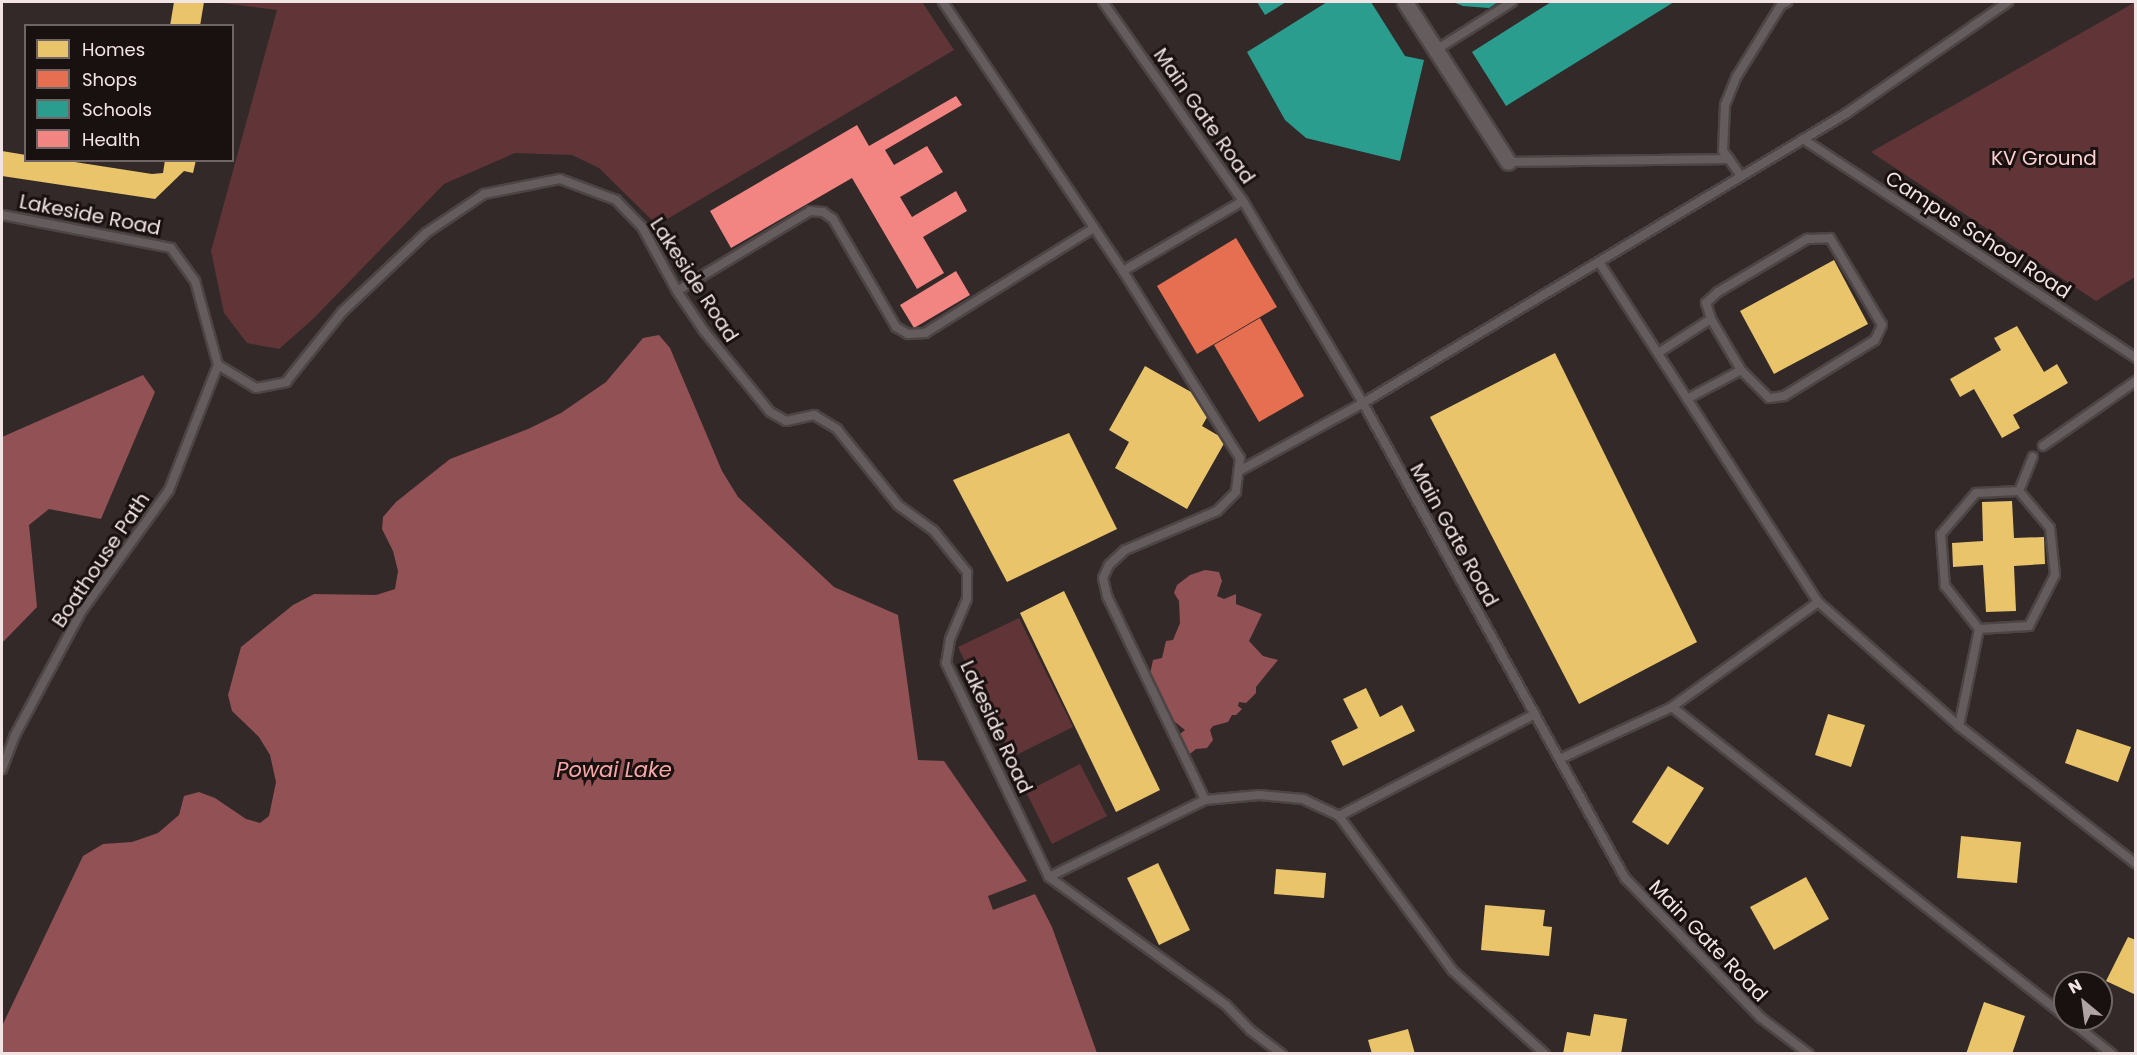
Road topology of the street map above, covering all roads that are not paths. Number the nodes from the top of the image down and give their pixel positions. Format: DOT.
graph roads {
  1 [pos="944,2"];
  2 [pos="1103,2"];
  3 [pos="1405,2"];
  4 [pos="1512,2"];
  5 [pos="1786,2"];
  6 [pos="2008,2"];
  7 [pos="1436,50"];
  8 [pos="1803,139"];
  9 [pos="1729,159"];
  10 [pos="1508,162"];
  11 [pos="1741,176"];
  12 [pos="1243,201"];
  13 [pos="2,214"];
  14 [pos="1094,228"];
  15 [pos="1599,262"];
  16 [pos="1123,271"];
  17 [pos="677,291"];
  18 [pos="1712,320"];
  19 [pos="1658,353"];
  20 [pos="2136,358"];
  21 [pos="219,365"];
  22 [pos="1741,369"];
  23 [pos="2136,381"];
  24 [pos="1687,399"];
  25 [pos="1362,403"];
  26 [pos="2043,446"];
  27 [pos="2033,457"];
  28 [pos="1239,471"];
  29 [pos="2019,491"];
  30 [pos="1818,602"];
  31 [pos="1979,628"];
  32 [pos="1672,707"];
  33 [pos="1534,714"];
  34 [pos="1959,726"];
  35 [pos="1560,759"];
  36 [pos="2,769"];
  37 [pos="1205,800"];
  38 [pos="1339,816"];
  39 [pos="2136,864"];
  40 [pos="1049,877"];
  41 [pos="2053,1007"];
  42 [pos="2084,1031"];
  43 [pos="1282,1053"];
  44 [pos="1545,1053"];
  45 [pos="1809,1053"];
  46 [pos="2112,1053"];
  1 -- 14 [label="lane"];
  2 -- 12 [label="lane, Main Gate Road"];
  3 -- 7 [label="street"];
  4 -- 7 [label="lane"];
  5 -- 9 [label="lane"];
  6 -- 8 [label="lane"];
  7 -- 10 [label="street"];
  8 -- 11 [label="lane"];
  8 -- 20 [label="lane, Campus School Road"];
  9 -- 10 [label="lane"];
  9 -- 11 [label="lane"];
  11 -- 15 [label="lane"];
  12 -- 16 [label="lane"];
  12 -- 25 [label="lane, Main Gate Road"];
  13 -- 21 [label="lane, Lakeside Road"];
  14 -- 16 [label="lane"];
  14 -- 17 [label="lane"];
  15 -- 19 [label="lane"];
  15 -- 25 [label="lane"];
  16 -- 28 [label="lane"];
  17 -- 21 [label="lane, Lakeside Road"];
  17 -- 40 [label="lane, Lakeside Road"];
  18 -- 19 [label="lane"];
  18 -- 22 [label="lane"];
  18 -- 22 [label="lane"];
  19 -- 24 [label="lane"];
  21 -- 36 [label="lane, Boathouse Path"];
  22 -- 24 [label="lane"];
  23 -- 26 [label="lane"];
  24 -- 30 [label="lane"];
  25 -- 28 [label="lane"];
  25 -- 33 [label="lane, Main Gate Road"];
  27 -- 29 [label="lane"];
  28 -- 37 [label="lane"];
  29 -- 31 [label="lane"];
  29 -- 31 [label="lane"];
  30 -- 32 [label="lane"];
  30 -- 34 [label="lane"];
  31 -- 34 [label="lane"];
  32 -- 35 [label="lane"];
  32 -- 41 [label="lane"];
  33 -- 35 [label="lane, Main Gate Road"];
  33 -- 38 [label="lane"];
  34 -- 39 [label="lane"];
  35 -- 45 [label="lane, Main Gate Road"];
  37 -- 38 [label="lane"];
  37 -- 40 [label="lane"];
  38 -- 44 [label="lane"];
  40 -- 43 [label="lane, Lakeside Road"];
  42 -- 46 [label="lane"];
}
